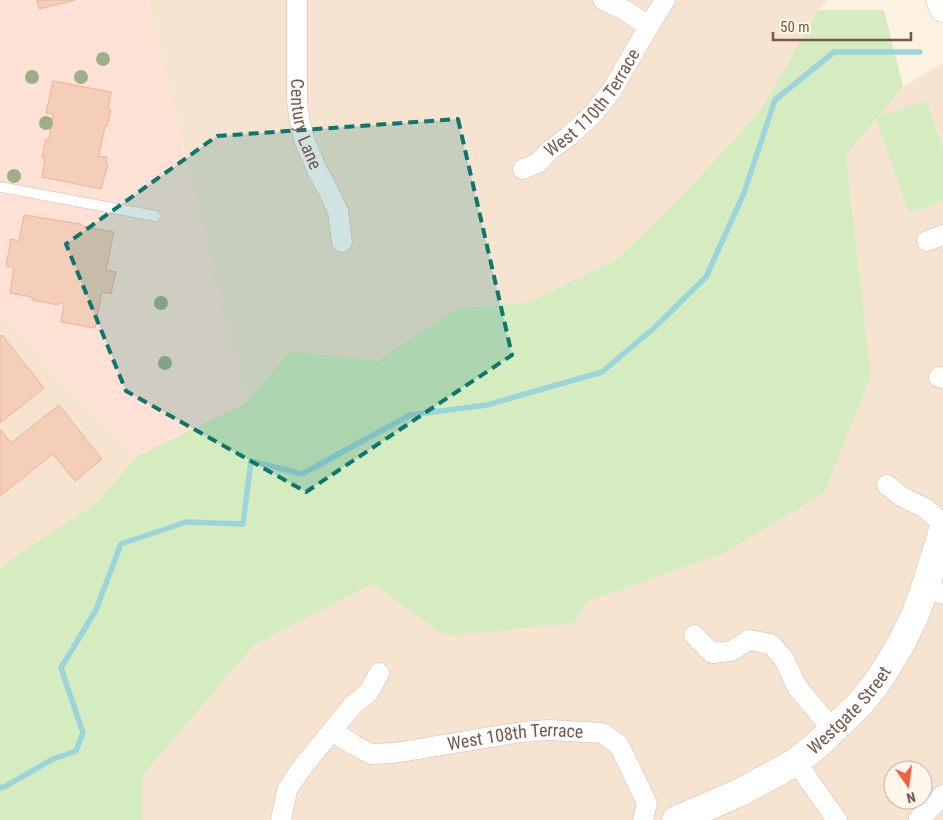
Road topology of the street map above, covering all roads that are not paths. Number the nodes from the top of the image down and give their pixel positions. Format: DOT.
graph roads {
  1 [pos="297,0"];
  2 [pos="604,0"];
  3 [pos="665,0"];
  4 [pos="940,0"];
  5 [pos="943,8"];
  6 [pos="649,26"];
  7 [pos="523,170"];
  8 [pos="0,187"];
  9 [pos="155,216"];
  10 [pos="342,242"];
  11 [pos="888,485"];
  12 [pos="943,524"];
  13 [pos="943,530"];
  14 [pos="934,591"];
  15 [pos="694,634"];
  16 [pos="379,673"];
  17 [pos="833,730"];
  18 [pos="332,731"];
  19 [pos="796,762"];
  20 [pos="943,795"];
  21 [pos="281,820"];
  22 [pos="643,820"];
  23 [pos="676,820"];
  24 [pos="837,820"];
  25 [pos="918,820"];
  1 -- 10 [label="street, Century Lane"];
  2 -- 6 [label="street"];
  3 -- 6 [label="street, West 110th Terrace"];
  4 -- 5 [label="street"];
  6 -- 7 [label="street, West 110th Terrace"];
  8 -- 9 [label="lane"];
  11 -- 12 [label="street"];
  13 -- 14 [label="street, Westgate Street"];
  14 -- 17 [label="street, Westgate Street"];
  15 -- 17 [label="street"];
  16 -- 18 [label="street"];
  17 -- 19 [label="street, Westgate Street"];
  18 -- 21 [label="street"];
  18 -- 22 [label="street, West 108th Terrace"];
  19 -- 23 [label="street, Westgate Street"];
  19 -- 24 [label="street"];
  20 -- 25 [label="street"];
}
